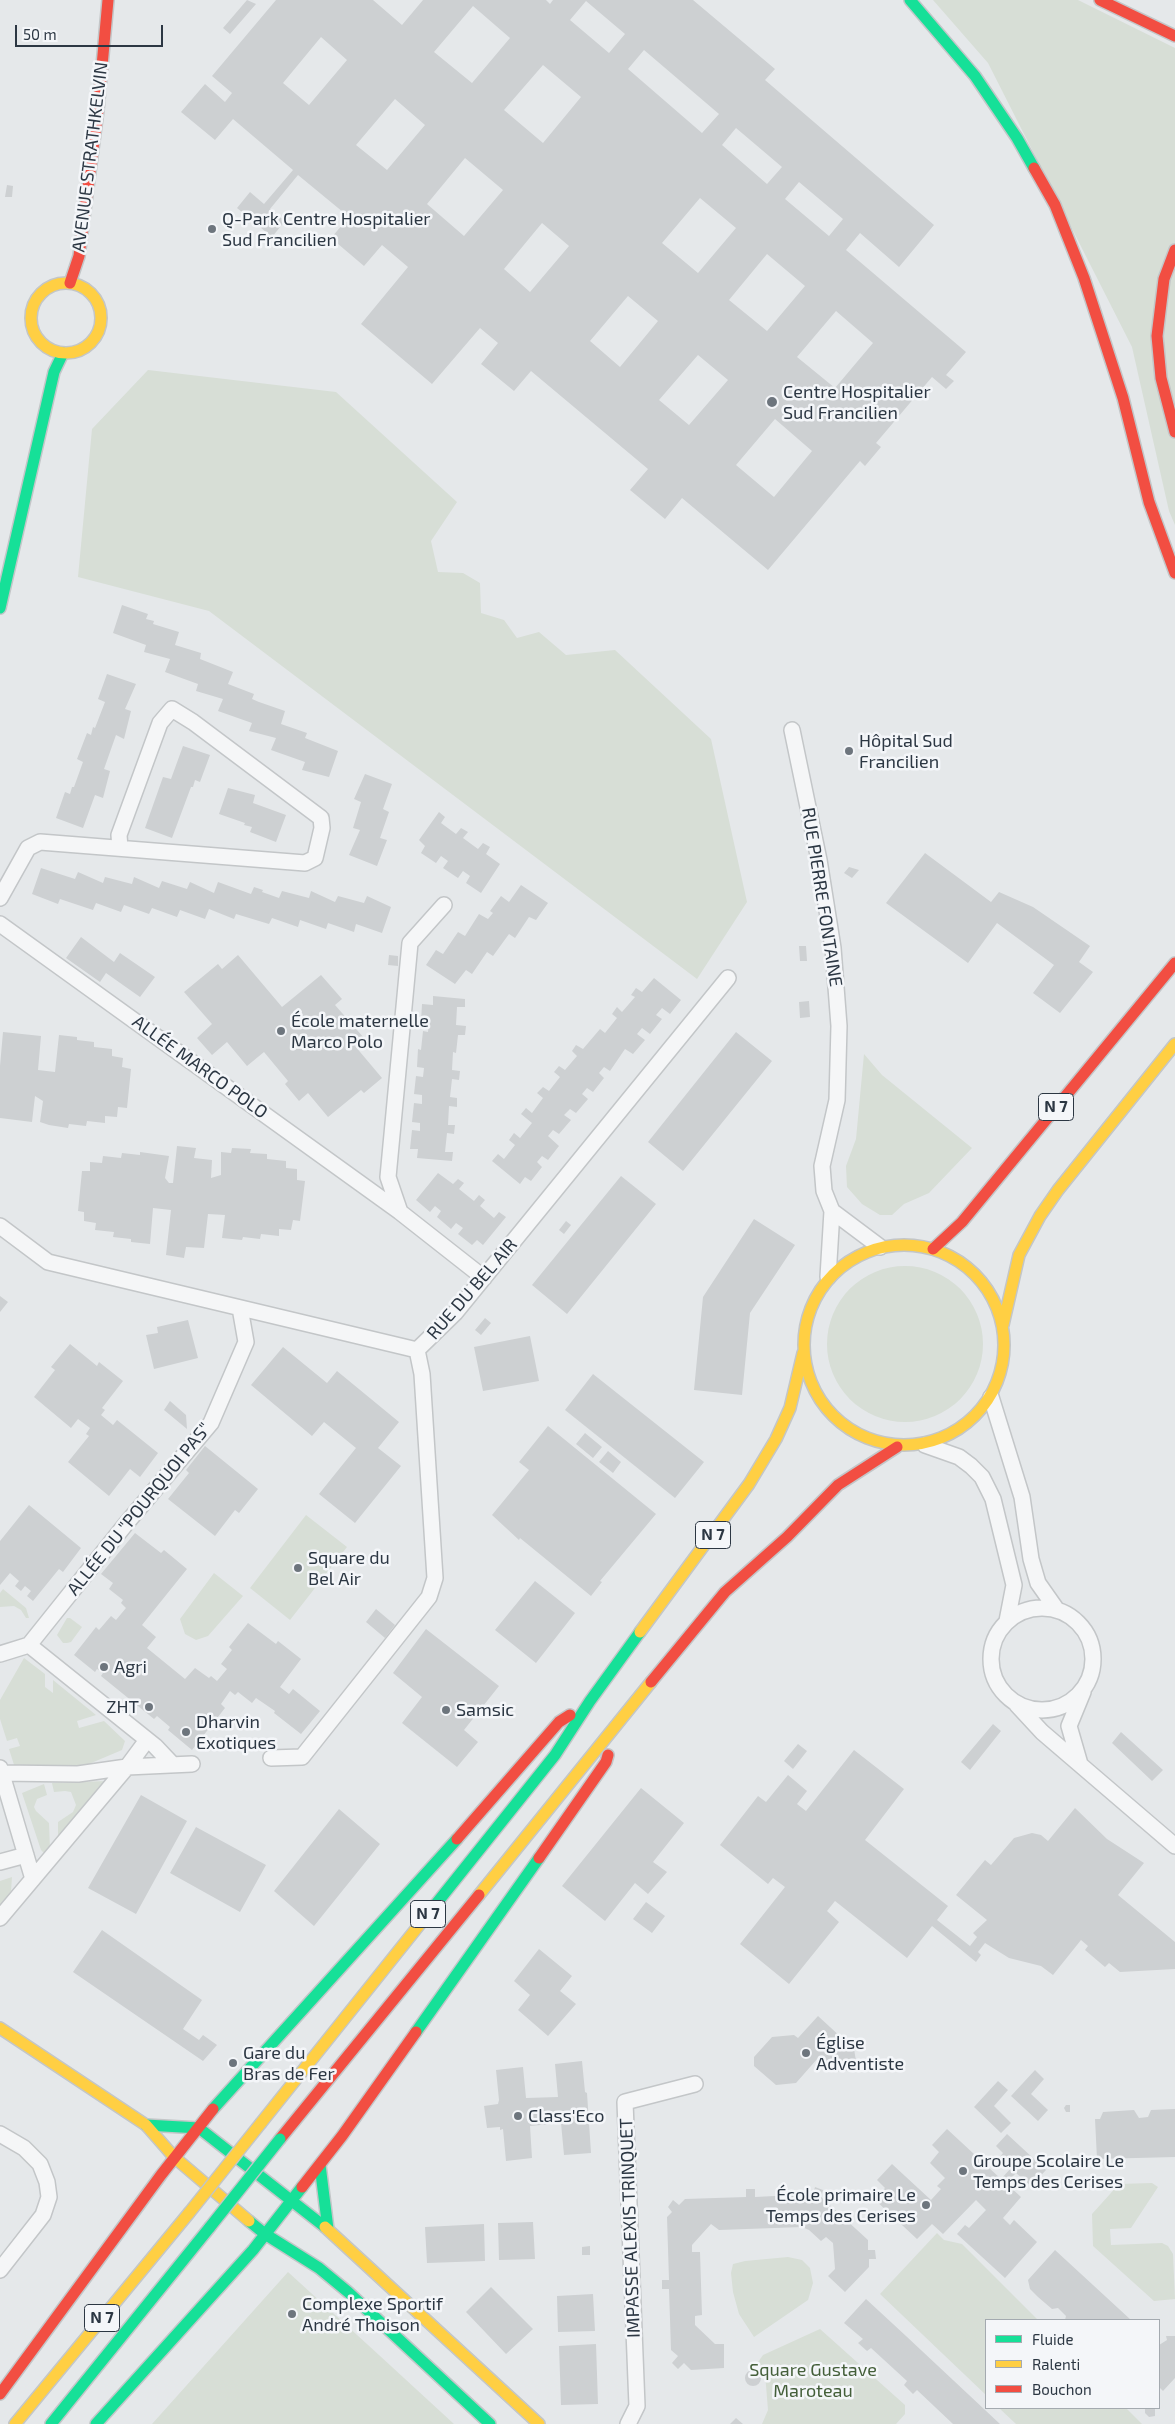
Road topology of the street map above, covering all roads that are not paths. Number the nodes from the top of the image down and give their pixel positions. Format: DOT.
graph roads {
  1 [pos="108,0"];
  2 [pos="910,0"];
  3 [pos="1100,0"];
  4 [pos="1175,36"];
  5 [pos="1175,250"];
  6 [pos="70,284"];
  7 [pos="63,353"];
  8 [pos="1175,432"];
  9 [pos="1175,573"];
  10 [pos="0,608"];
  11 [pos="792,730"];
  12 [pos="120,848"];
  13 [pos="0,898"];
  14 [pos="444,905"];
  15 [pos="0,924"];
  16 [pos="1175,963"];
  17 [pos="728,978"];
  18 [pos="1175,1044"];
  19 [pos="832,1211"];
  20 [pos="400,1212"];
  21 [pos="0,1226"];
  22 [pos="880,1247"];
  23 [pos="933,1249"];
  24 [pos="828,1277"];
  25 [pos="484,1278"];
  26 [pos="240,1308"];
  27 [pos="1003,1327"];
  28 [pos="417,1350"];
  29 [pos="803,1353"];
  30 [pos="991,1397"];
  31 [pos="925,1445"];
  32 [pos="897,1447"];
  33 [pos="1057,1610"];
  34 [pos="1007,1621"];
  35 [pos="29,1645"];
  36 [pos="0,1654"];
  37 [pos="1084,1689"];
  38 [pos="590,1701"];
  39 [pos="1016,1704"];
  40 [pos="613,1731"];
  41 [pos="148,1740"];
  42 [pos="271,1758"];
  43 [pos="192,1764"];
  44 [pos="1080,1764"];
  45 [pos="173,1765"];
  46 [pos="127,1767"];
  47 [pos="0,1772"];
  48 [pos="1175,1846"];
  49 [pos="26,1855"];
  50 [pos="0,1862"];
  51 [pos="33,1879"];
  52 [pos="0,1918"];
  53 [pos="0,2028"];
  54 [pos="695,2084"];
  55 [pos="146,2125"];
  56 [pos="199,2128"];
  57 [pos="0,2134"];
  58 [pos="174,2157"];
  59 [pos="320,2165"];
  60 [pos="292,2200"];
  61 [pos="328,2229"];
  62 [pos="265,2234"];
  63 [pos="0,2270"];
  64 [pos="0,2394"];
  65 [pos="15,2424"];
  66 [pos="51,2424"];
  67 [pos="96,2424"];
  68 [pos="490,2424"];
  69 [pos="539,2424"];
  70 [pos="628,2424"];
  1 -- 6 [label="main road, AVENUE STRATHKELVIN"];
  2 -- 9 [label="main road"];
  3 -- 4 [label="main road"];
  5 -- 8 [label="main road"];
  6 -- 7 [label="main road"];
  6 -- 7 [label="main road"];
  7 -- 10 [label="main road"];
  11 -- 19 [label="street, RUE PIERRE FONTAINE"];
  12 -- 12 [label="street"];
  12 -- 13 [label="street"];
  14 -- 20 [label="street"];
  15 -- 20 [label="street, ALLÉE MARCO POLO"];
  16 -- 23 [label="main road, N 7"];
  17 -- 25 [label="street, RUE DU BEL AIR"];
  18 -- 27 [label="main road"];
  19 -- 22 [label="street"];
  19 -- 24 [label="street, RUE PIERRE FONTAINE"];
  20 -- 25 [label="street, ALLÉE MARCO POLO"];
  21 -- 26 [label="street, RUE DU BEL AIR"];
  22 -- 23 [label="main road"];
  22 -- 24 [label="main road"];
  23 -- 27 [label="main road"];
  24 -- 29 [label="main road"];
  25 -- 28 [label="street, RUE DU BEL AIR"];
  26 -- 28 [label="street, RUE DU BEL AIR"];
  26 -- 35 [label="street, ALLÉE DU \"POURQUOI PAS\""];
  27 -- 30 [label="main road"];
  28 -- 42 [label="street"];
  29 -- 32 [label="main road"];
  29 -- 38 [label="main road, N 7"];
  30 -- 31 [label="main road"];
  30 -- 33 [label="street"];
  31 -- 32 [label="main road"];
  31 -- 34 [label="street"];
  32 -- 40 [label="main road, N 7"];
  33 -- 34 [label="street"];
  33 -- 37 [label="street"];
  34 -- 39 [label="street"];
  35 -- 36 [label="street"];
  35 -- 41 [label="street"];
  37 -- 39 [label="street"];
  37 -- 44 [label="street"];
  38 -- 56 [label="main road"];
  38 -- 65 [label="main road, N 7, bridge"];
  39 -- 44 [label="street"];
  40 -- 59 [label="main road"];
  40 -- 66 [label="main road, N 7, bridge"];
  41 -- 45 [label="street"];
  41 -- 46 [label="street"];
  43 -- 45 [label="street"];
  44 -- 48 [label="street"];
  45 -- 46 [label="street"];
  46 -- 47 [label="street"];
  46 -- 51 [label="street"];
  47 -- 49 [label="street"];
  49 -- 50 [label="street"];
  49 -- 51 [label="street"];
  51 -- 52 [label="street"];
  53 -- 55 [label="main road"];
  54 -- 70 [label="street, IMPASSE ALEXIS TRINQUET"];
  55 -- 56 [label="main road"];
  55 -- 58 [label="main road"];
  56 -- 58 [label="main road"];
  56 -- 60 [label="main road"];
  57 -- 63 [label="street"];
  58 -- 62 [label="main road"];
  58 -- 64 [label="main road"];
  59 -- 60 [label="main road"];
  59 -- 61 [label="main road"];
  60 -- 61 [label="main road"];
  60 -- 62 [label="main road"];
  61 -- 69 [label="main road"];
  62 -- 67 [label="main road"];
  62 -- 68 [label="main road"];
}
